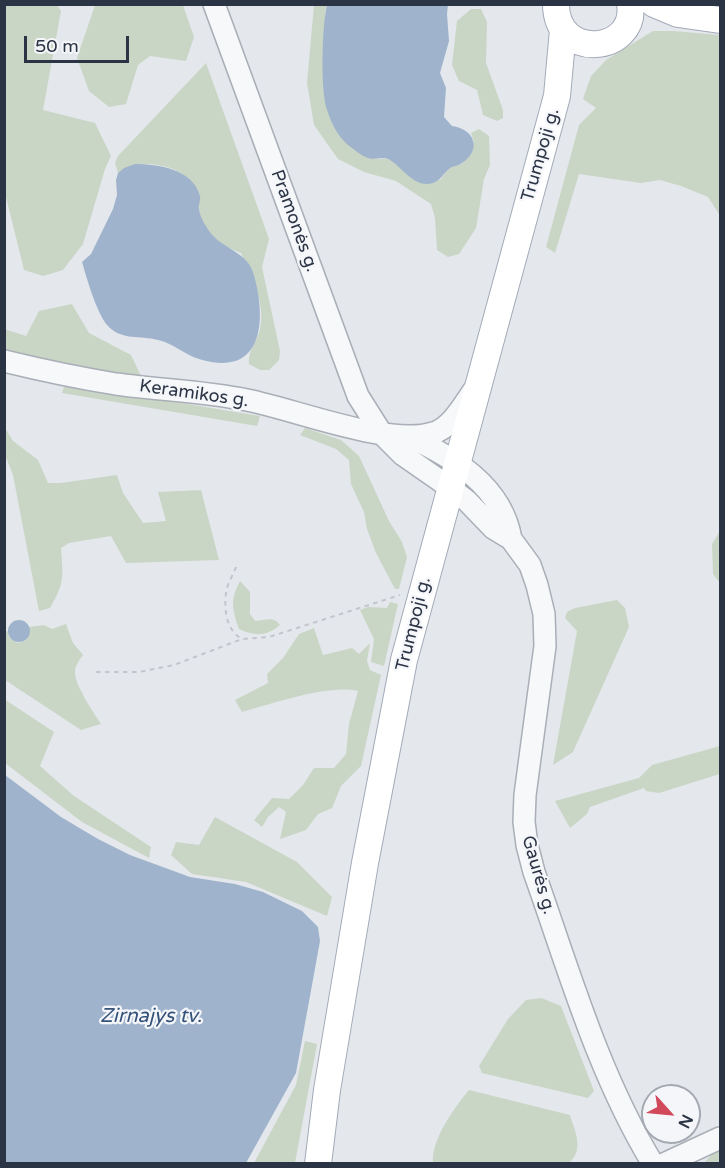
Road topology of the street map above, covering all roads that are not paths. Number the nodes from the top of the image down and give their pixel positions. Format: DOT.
graph roads {
  1 [pos="214,4"];
  2 [pos="556,4"];
  3 [pos="654,4"];
  4 [pos="629,14"];
  5 [pos="678,14"];
  6 [pos="720,20"];
  7 [pos="563,30"];
  8 [pos="595,46"];
  9 [pos="557,96"];
  10 [pos="4,361"];
  11 [pos="478,384"];
  12 [pos="382,434"];
  13 [pos="409,436"];
  14 [pos="456,462"];
  15 [pos="449,487"];
  16 [pos="511,539"];
  17 [pos="720,1138"];
  18 [pos="318,1164"];
  19 [pos="653,1164"];
  20 [pos="664,1164"];
  1 -- 12 [label="street, Pramonės g."];
  2 -- 7 [label="main road"];
  3 -- 5 [label="main road"];
  4 -- 5 [label="main road"];
  4 -- 8 [label="main road"];
  5 -- 6 [label="main road"];
  7 -- 8 [label="main road"];
  7 -- 9 [label="main road, Trumpoji g."];
  8 -- 9 [label="main road, Trumpoji g."];
  9 -- 11 [label="main road, Trumpoji g."];
  10 -- 12 [label="street, Keramikos g."];
  11 -- 13 [label="street"];
  11 -- 14 [label="main road, Trumpoji g."];
  12 -- 13 [label="street"];
  12 -- 15 [label="street, Pramonės g."];
  13 -- 14 [label="street"];
  14 -- 15 [label="main road, Trumpoji g."];
  14 -- 16 [label="street, Gaurės g."];
  15 -- 16 [label="street, Gaurės g."];
  15 -- 18 [label="main road, Trumpoji g."];
  16 -- 19 [label="street, Gaurės g."];
  17 -- 20 [label="street"];
}
